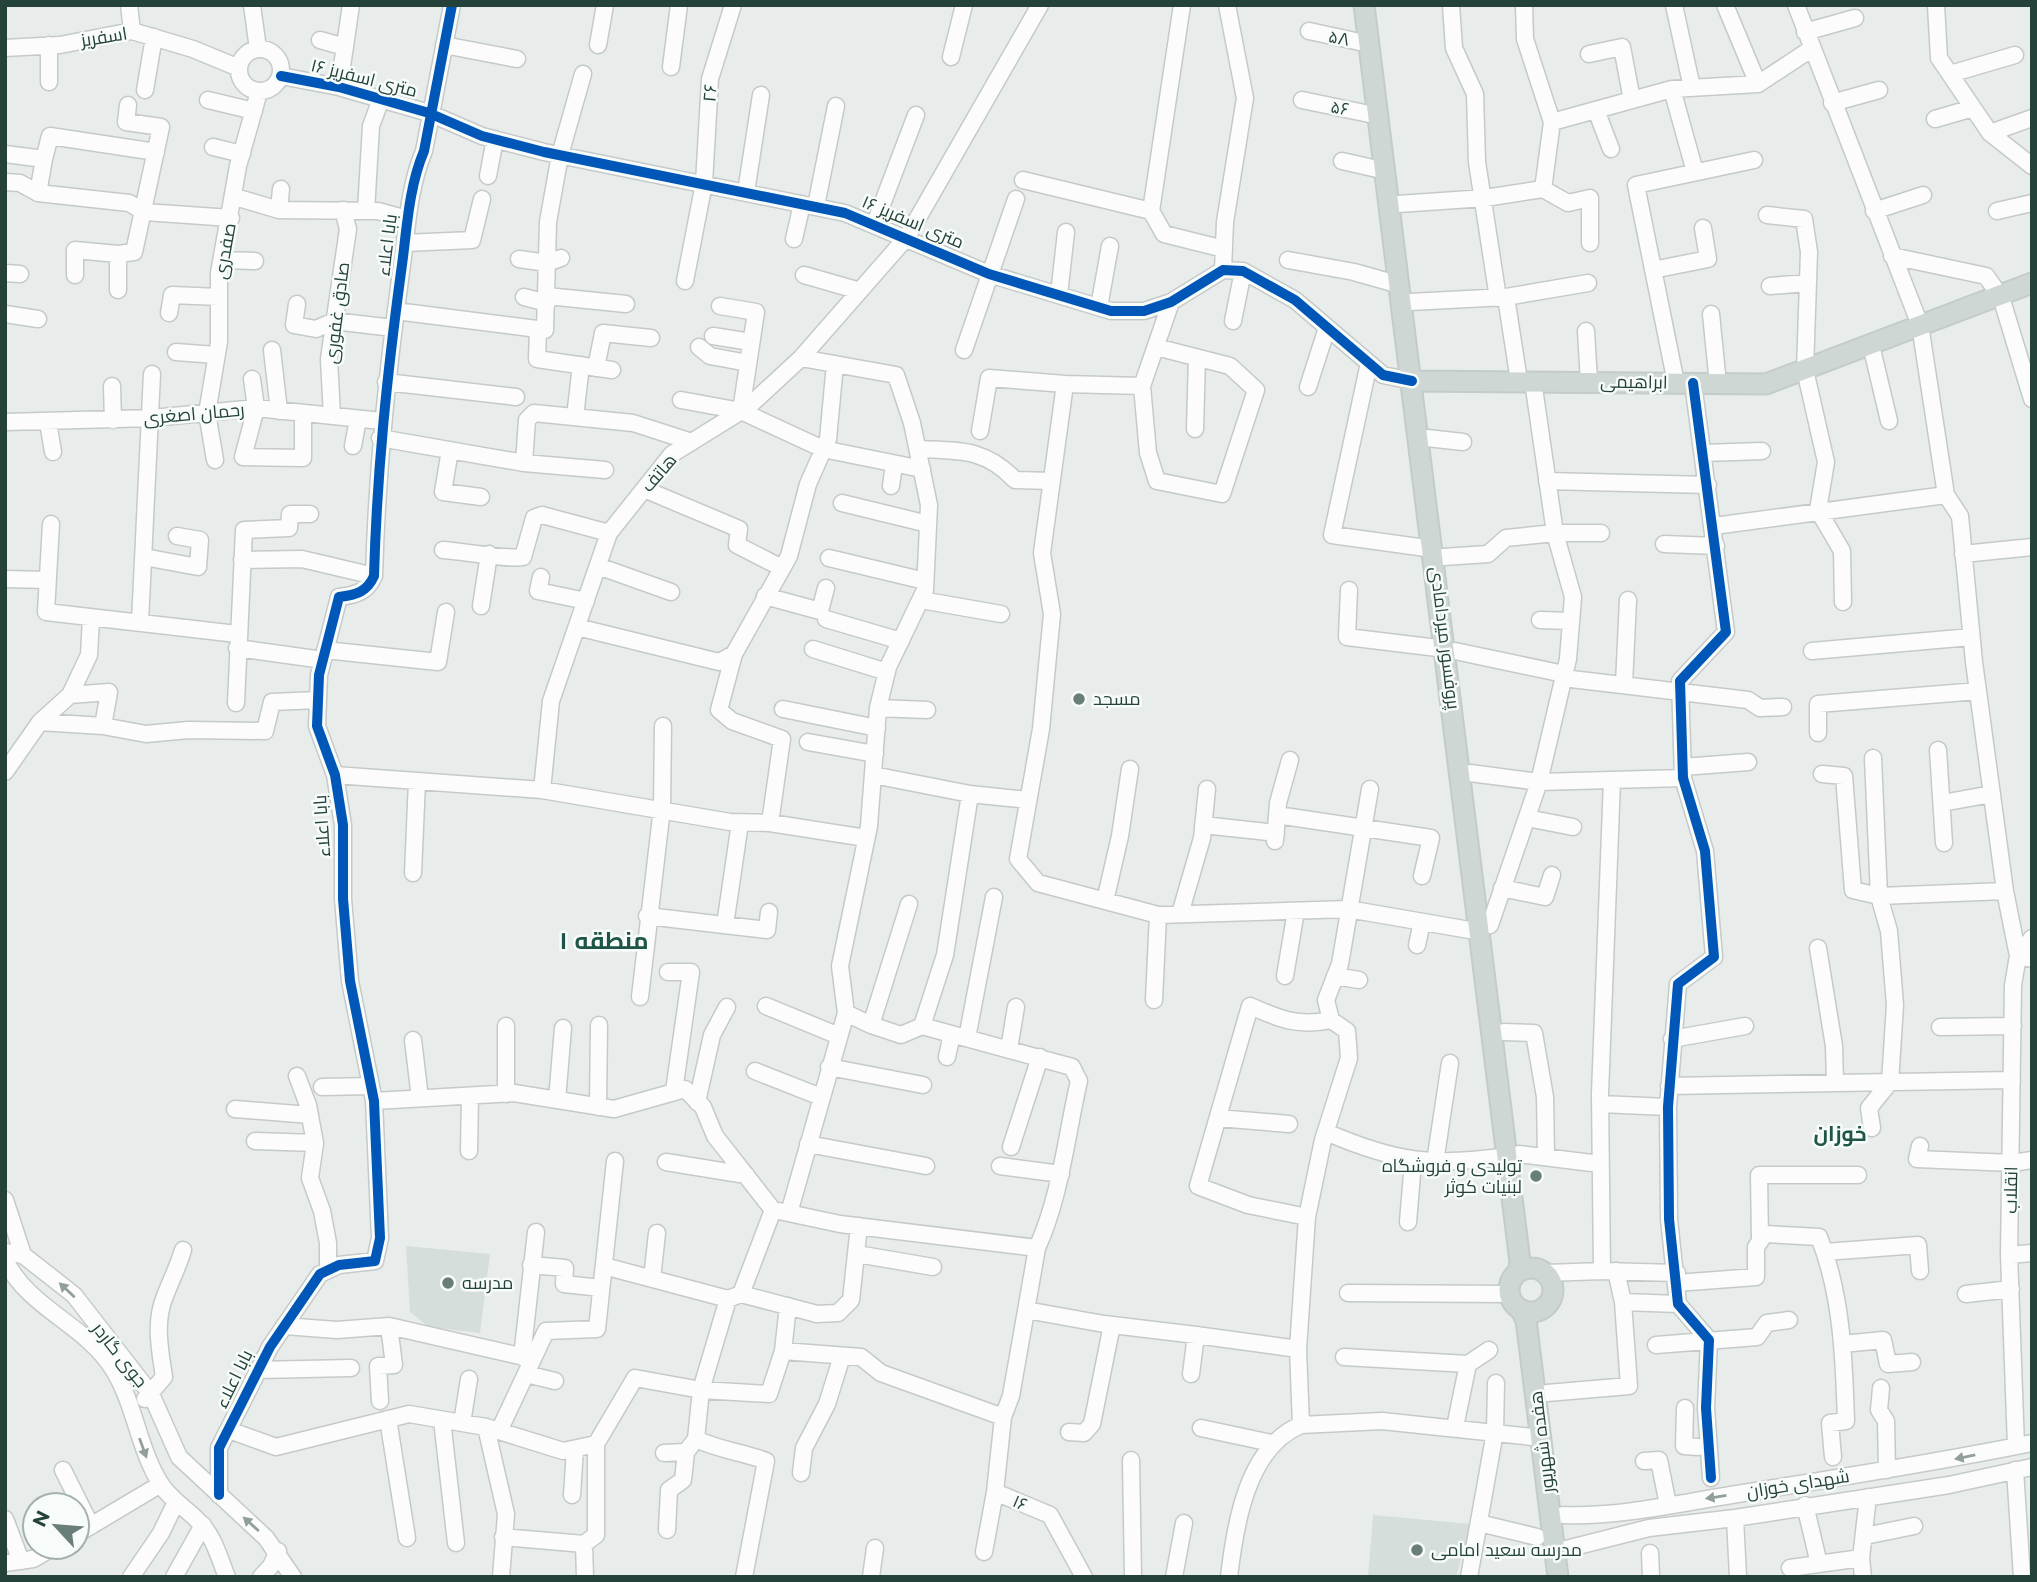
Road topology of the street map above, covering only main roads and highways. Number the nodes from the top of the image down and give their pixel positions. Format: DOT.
graph roads {
  1 [pos="1364,5"];
  2 [pos="1373,5"];
  3 [pos="2032,283"];
  4 [pos="2001,297"];
  5 [pos="2032,297"];
  6 [pos="1416,380"];
  7 [pos="1438,553"];
  8 [pos="1485,928"];
  9 [pos="1513,1155"];
  10 [pos="1533,1271"];
  11 [pos="1523,1305"];
  12 [pos="1558,1577"];
  13 [pos="1569,1577"];
  1 -- 6 [label="main road, پروفسور میردامادی"];
  2 -- 6 [label="main road, پروفسور میردامادی"];
  3 -- 4 [label="main road"];
  4 -- 5 [label="main road"];
  4 -- 6 [label="main road, ابراهیمی"];
  6 -- 7 [label="main road, پروفسور میردامادی"];
  6 -- 7 [label="main road, پروفسور میردامادی"];
  7 -- 8 [label="main road, پروفسور میردامادی"];
  8 -- 9 [label="main road, پروفسور میردامادی"];
  8 -- 9 [label="main road, پروفسور میردامادی"];
  9 -- 10 [label="main road, پروفسور میردامادی"];
  10 -- 11 [label="main road"];
  10 -- 11 [label="main road, پروفسور میردامادی"];
  11 -- 12 [label="main road, هفده شهریور"];
  11 -- 13 [label="main road, هفده شهریور"];
}
